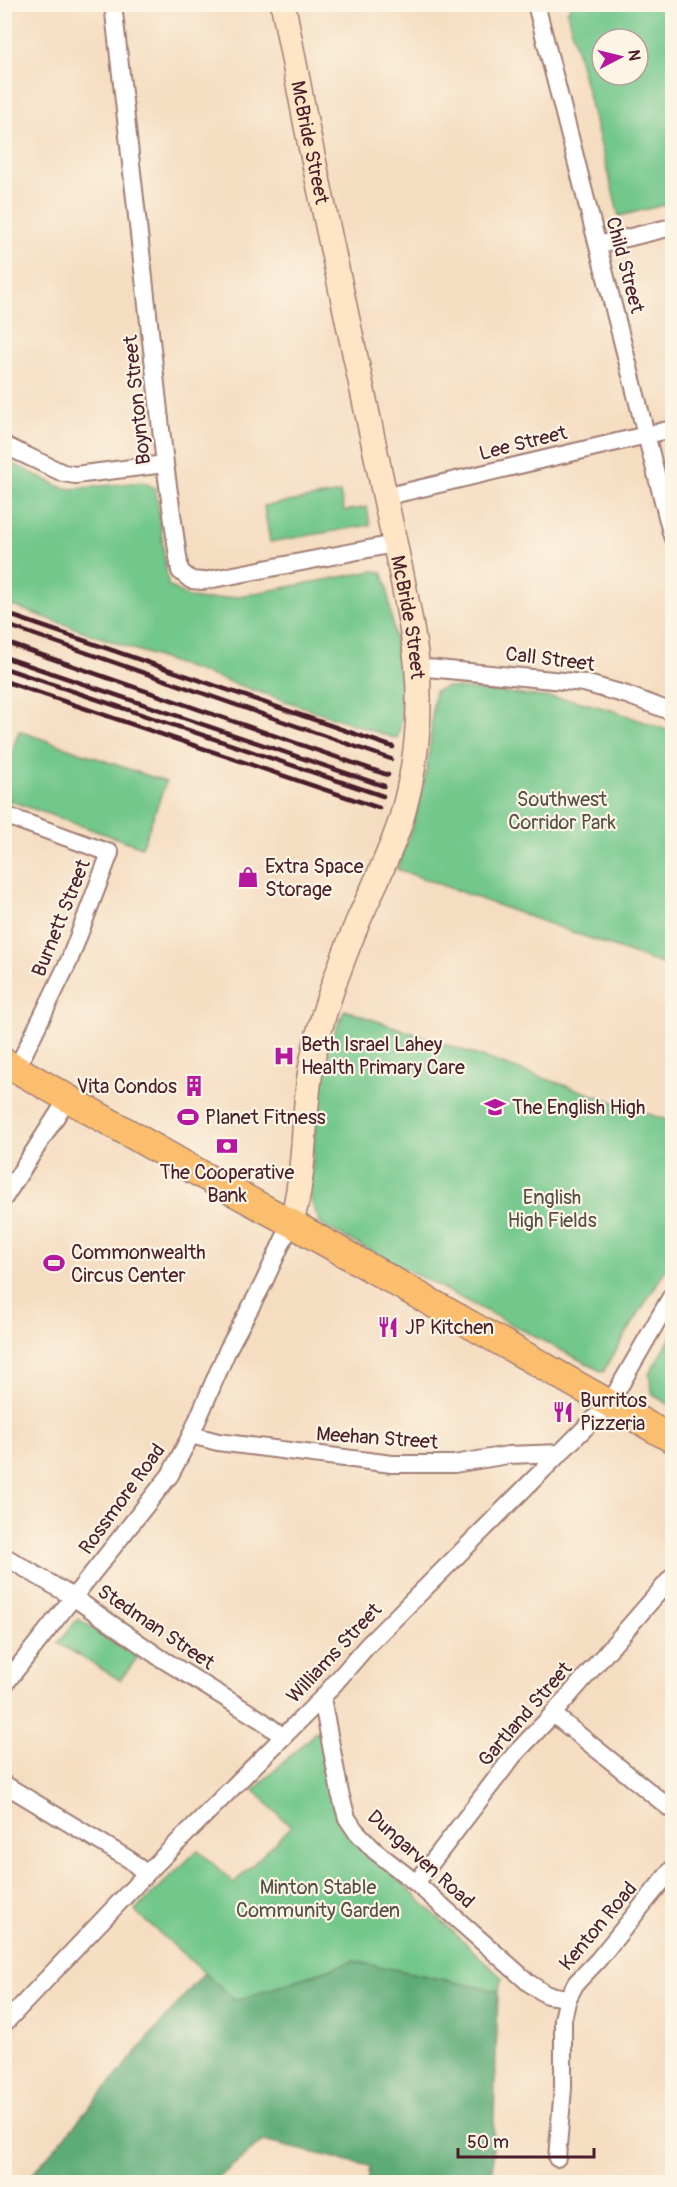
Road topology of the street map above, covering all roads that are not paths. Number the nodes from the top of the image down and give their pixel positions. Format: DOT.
graph roads {
  1 [pos="113,4"];
  2 [pos="283,4"];
  3 [pos="536,4"];
  4 [pos="672,227"];
  5 [pos="598,245"];
  6 [pos="672,429"];
  7 [pos="647,435"];
  8 [pos="4,445"];
  9 [pos="165,464"];
  10 [pos="384,497"];
  11 [pos="672,536"];
  12 [pos="394,544"];
  13 [pos="417,668"];
  14 [pos="672,712"];
  15 [pos="4,815"];
  16 [pos="11,1065"];
  17 [pos="68,1098"];
  18 [pos="4,1198"];
  19 [pos="291,1222"];
  20 [pos="672,1295"];
  21 [pos="610,1403"];
  22 [pos="191,1436"];
  23 [pos="672,1438"];
  24 [pos="561,1453"];
  25 [pos="4,1556"];
  26 [pos="672,1577"];
  27 [pos="73,1597"];
  28 [pos="4,1685"];
  29 [pos="322,1698"];
  30 [pos="553,1714"];
  31 [pos="282,1737"];
  32 [pos="4,1784"];
  33 [pos="672,1810"];
  34 [pos="672,1869"];
  35 [pos="146,1874"];
  36 [pos="416,1883"];
  37 [pos="568,1998"];
  38 [pos="4,2024"];
  39 [pos="557,2158"];
  1 -- 9 [label="street, Boynton Street"];
  2 -- 10 [label="street, McBride Street"];
  3 -- 5 [label="street, Child Street"];
  4 -- 5 [label="street"];
  5 -- 7 [label="street, Child Street"];
  6 -- 7 [label="street, Lee Street"];
  7 -- 10 [label="street, Lee Street"];
  7 -- 11 [label="street, Child Street"];
  8 -- 9 [label="street"];
  9 -- 12 [label="street, Boynton Street"];
  10 -- 12 [label="street, McBride Street"];
  12 -- 13 [label="street, McBride Street"];
  13 -- 14 [label="street, Call Street"];
  13 -- 19 [label="street, McBride Street"];
  15 -- 16 [label="street, Burnett Street"];
  16 -- 17 [label="main road"];
  17 -- 18 [label="street"];
  17 -- 19 [label="main road"];
  19 -- 21 [label="main road"];
  19 -- 22 [label="street, Rossmore Road"];
  20 -- 21 [label="street, Williams Street"];
  21 -- 23 [label="main road"];
  21 -- 24 [label="street, Williams Street"];
  22 -- 24 [label="street, Meehan Street"];
  22 -- 27 [label="street, Rossmore Road"];
  24 -- 29 [label="street, Williams Street"];
  25 -- 27 [label="street, Stedman Street"];
  26 -- 30 [label="street, Gartland Street"];
  27 -- 28 [label="street, Rossmore Road"];
  27 -- 31 [label="street, Stedman Street"];
  29 -- 31 [label="street, Williams Street"];
  29 -- 36 [label="street, Dungarven Road"];
  30 -- 33 [label="street"];
  30 -- 36 [label="street, Gartland Street"];
  31 -- 35 [label="street, Williams Street"];
  32 -- 35 [label="street"];
  34 -- 37 [label="street, Kenton Road"];
  35 -- 38 [label="street, Williams Street"];
  36 -- 37 [label="street, Dungarven Road"];
  37 -- 39 [label="street, Kenton Road"];
}
